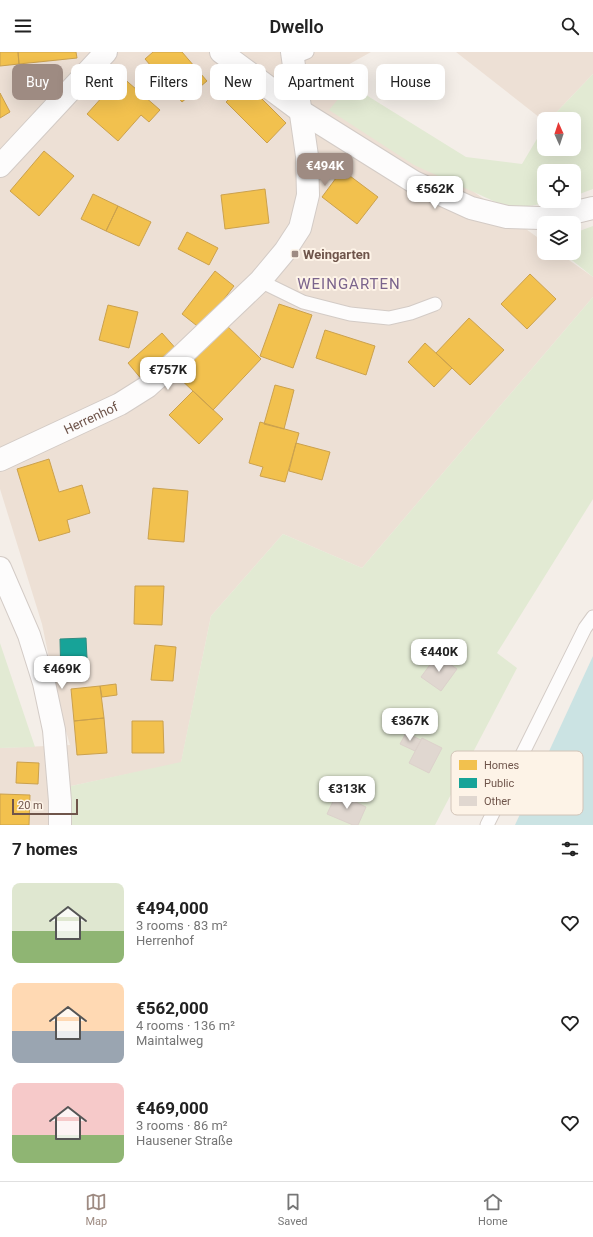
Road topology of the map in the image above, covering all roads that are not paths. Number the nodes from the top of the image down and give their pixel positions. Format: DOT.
graph roads {
  1 [pos="106,52"];
  2 [pos="221,52"];
  3 [pos="297,54"];
  4 [pos="299,110"];
  5 [pos="0,166"];
  6 [pos="593,208"];
  7 [pos="260,281"];
  8 [pos="435,304"];
  9 [pos="0,460"];
  10 [pos="0,568"];
  11 [pos="593,617"];
  12 [pos="524,751"];
  13 [pos="492,815"];
  14 [pos="60,825"];
  15 [pos="487,825"];
  1 -- 5 [label="street"];
  2 -- 4 [label="street"];
  3 -- 4 [label="street, Herrenhof"];
  4 -- 6 [label="street"];
  4 -- 7 [label="street, Herrenhof"];
  7 -- 8 [label="lane"];
  7 -- 9 [label="street, Herrenhof"];
  10 -- 14 [label="street"];
  11 -- 12 [label="lane"];
  13 -- 15 [label="lane"];
}
